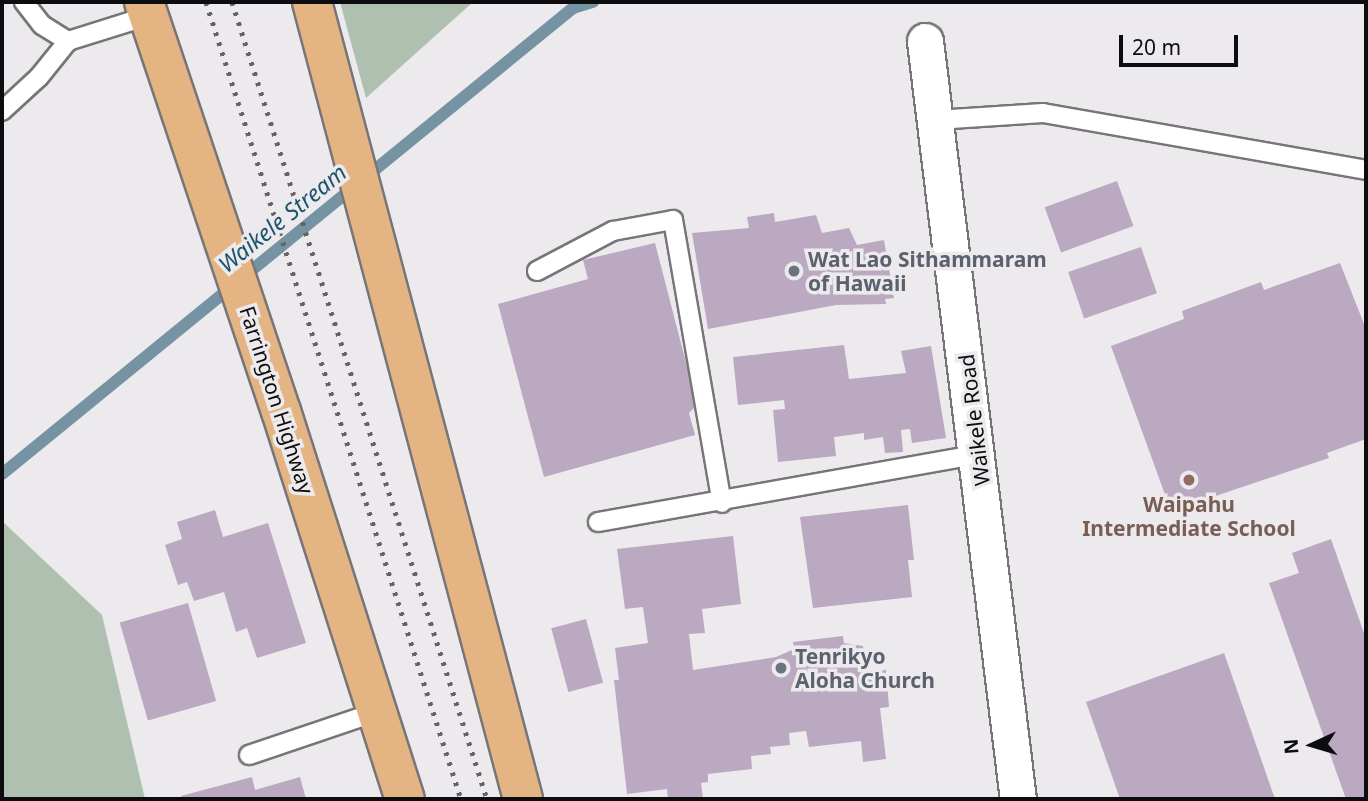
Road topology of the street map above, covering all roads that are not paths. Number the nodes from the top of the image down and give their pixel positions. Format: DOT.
graph roads {
  1 [pos="24,2"];
  2 [pos="312,2"];
  3 [pos="146,9"];
  4 [pos="68,41"];
  5 [pos="925,41"];
  6 [pos="2,111"];
  7 [pos="936,120"];
  8 [pos="1366,170"];
  9 [pos="537,271"];
  10 [pos="979,454"];
  11 [pos="722,503"];
  12 [pos="598,522"];
  13 [pos="379,711"];
  14 [pos="249,754"];
  15 [pos="405,799"];
  16 [pos="523,799"];
  17 [pos="1018,799"];
  1 -- 4 [label="lane"];
  2 -- 16 [label="main road"];
  3 -- 4 [label="lane"];
  3 -- 13 [label="main road, Farrington Highway"];
  4 -- 6 [label="lane"];
  5 -- 7 [label="street, Waikele Road"];
  7 -- 8 [label="lane"];
  7 -- 10 [label="street, Waikele Road"];
  9 -- 11 [label="lane"];
  10 -- 11 [label="lane"];
  10 -- 17 [label="street, Waikele Road"];
  11 -- 12 [label="lane"];
  13 -- 14 [label="lane"];
  13 -- 15 [label="main road, Farrington Highway"];
}
